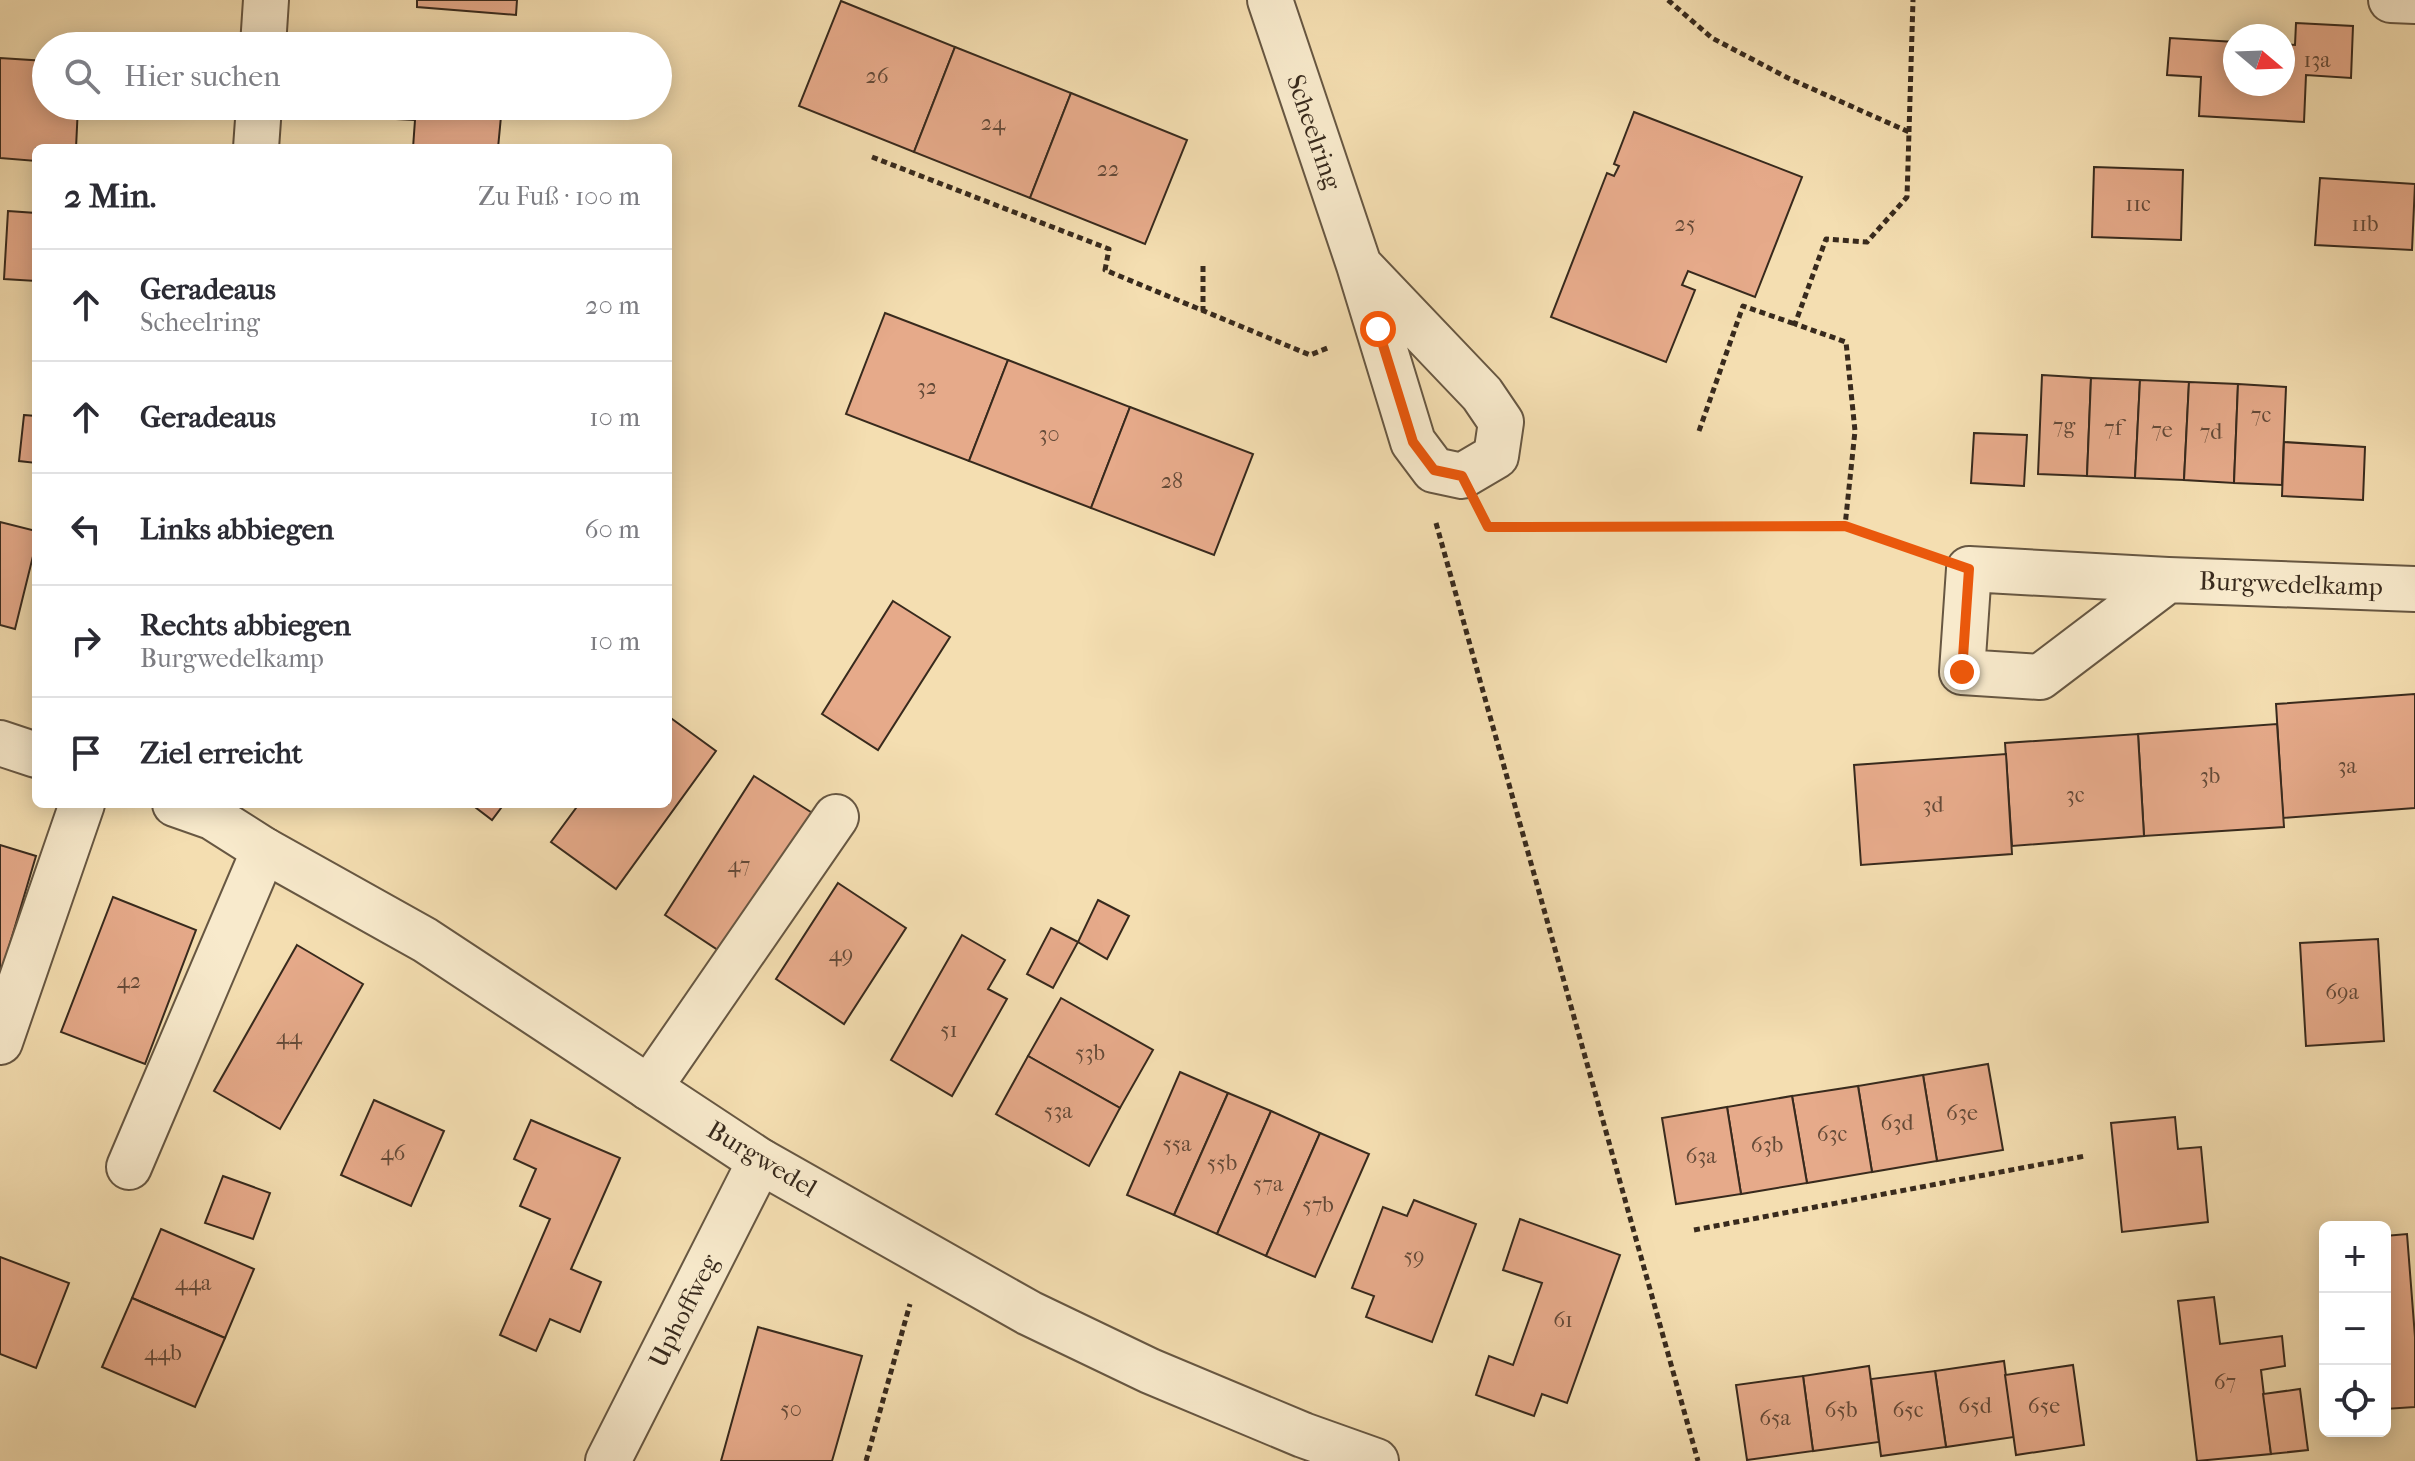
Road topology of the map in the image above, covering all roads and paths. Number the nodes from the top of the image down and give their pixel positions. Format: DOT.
graph roads {
  1 [pos="266,0"];
  2 [pos="1270,0"];
  3 [pos="1668,0"];
  4 [pos="1913,0"];
  5 [pos="2391,0"];
  6 [pos="2415,1"];
  7 [pos="264,32"];
  8 [pos="258,120"];
  9 [pos="1909,132"];
  10 [pos="256,144"];
  11 [pos="872,157"];
  12 [pos="1359,265"];
  13 [pos="1203,266"];
  14 [pos="1203,311"];
  15 [pos="1795,324"];
  16 [pos="1378,329"];
  17 [pos="1699,431"];
  18 [pos="1462,476"];
  19 [pos="1434,518"];
  20 [pos="1845,526"];
  21 [pos="1969,569"];
  22 [pos="2168,580"];
  23 [pos="2415,589"];
  24 [pos="0,743"];
  25 [pos="32,754"];
  26 [pos="81,808"];
  27 [pos="200,808"];
  28 [pos="836,817"];
  29 [pos="264,850"];
  30 [pos="0,1042"];
  31 [pos="649,1088"];
  32 [pos="2085,1156"];
  33 [pos="760,1161"];
  34 [pos="129,1167"];
  35 [pos="1694,1230"];
  36 [pos="924,1253"];
  37 [pos="608,1461"];
  38 [pos="866,1461"];
  39 [pos="1376,1461"];
  40 [pos="1698,1461"];
  1 -- 7 [label="street"];
  2 -- 12 [label="street, Scheelring"];
  3 -- 9 [label="path"];
  4 -- 9 [label="path"];
  5 -- 6 [label="street"];
  8 -- 10 [label="street"];
  9 -- 15 [label="path"];
  11 -- 14 [label="path"];
  12 -- 16 [label="street, Scheelring"];
  12 -- 18 [label="street, Scheelring"];
  13 -- 14 [label="path"];
  14 -- 16 [label="path"];
  15 -- 17 [label="path"];
  15 -- 20 [label="path"];
  16 -- 18 [label="street, Scheelring"];
  18 -- 20 [label="path"];
  19 -- 40 [label="path"];
  20 -- 21 [label="path"];
  21 -- 22 [label="street, Burgwedelkamp"];
  21 -- 22 [label="street, Burgwedelkamp"];
  22 -- 23 [label="street, Burgwedelkamp"];
  24 -- 25 [label="street"];
  26 -- 30 [label="street"];
  27 -- 29 [label="street, Burgwedel"];
  28 -- 31 [label="street"];
  29 -- 31 [label="street, Burgwedel"];
  29 -- 34 [label="street"];
  31 -- 33 [label="street, Burgwedel"];
  32 -- 35 [label="path"];
  33 -- 36 [label="street, Burgwedel"];
  33 -- 37 [label="street, Uphoffweg"];
  36 -- 38 [label="path"];
  36 -- 39 [label="street, Burgwedel"];
}
